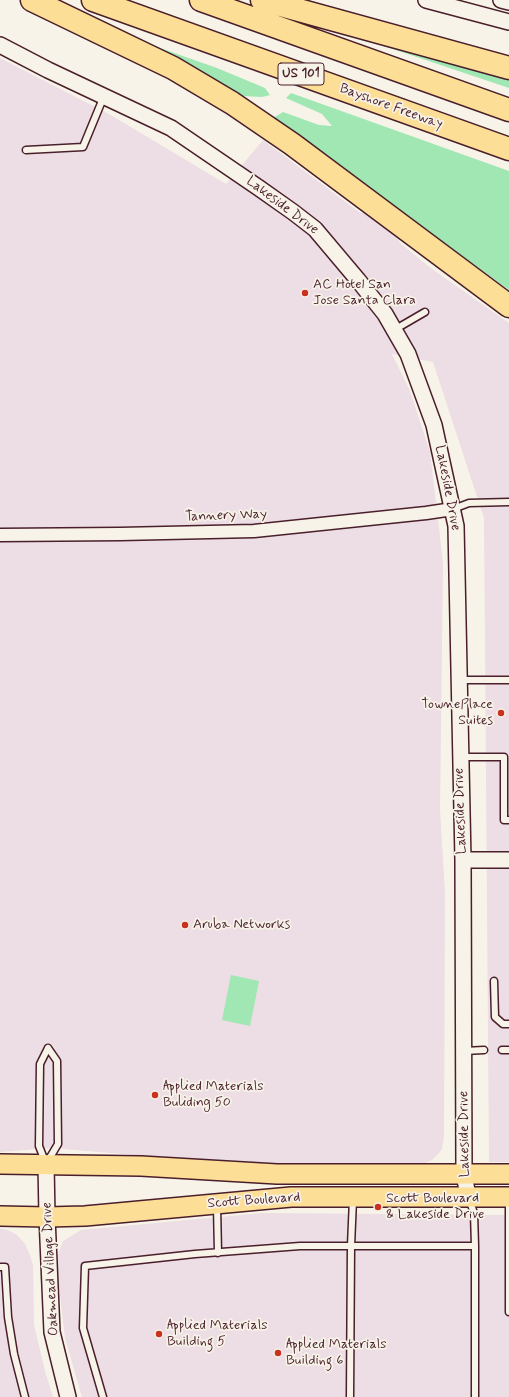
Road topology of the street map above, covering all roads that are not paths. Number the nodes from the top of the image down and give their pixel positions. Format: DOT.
graph roads {
  1 [pos="32,0"];
  2 [pos="93,0"];
  3 [pos="200,0"];
  4 [pos="262,0"];
  5 [pos="426,0"];
  6 [pos="501,0"];
  7 [pos="509,2"];
  8 [pos="509,22"];
  9 [pos="0,45"];
  10 [pos="509,68"];
  11 [pos="104,96"];
  12 [pos="509,110"];
  13 [pos="509,149"];
  14 [pos="26,150"];
  15 [pos="509,306"];
  16 [pos="425,312"];
  17 [pos="394,330"];
  18 [pos="509,502"];
  19 [pos="453,509"];
  20 [pos="0,535"];
  21 [pos="458,680"];
  22 [pos="509,680"];
  23 [pos="460,757"];
  24 [pos="506,757"];
  25 [pos="509,820"];
  26 [pos="463,860"];
  27 [pos="509,860"];
  28 [pos="494,981"];
  29 [pos="509,1024"];
  30 [pos="484,1050"];
  31 [pos="502,1050"];
  32 [pos="509,1050"];
  33 [pos="464,1051"];
  34 [pos="0,1164"];
  35 [pos="46,1164"];
  36 [pos="464,1174"];
  37 [pos="509,1174"];
  38 [pos="353,1196"];
  39 [pos="468,1196"];
  40 [pos="509,1197"];
  41 [pos="217,1203"];
  42 [pos="0,1216"];
  43 [pos="47,1217"];
  44 [pos="509,1241"];
  45 [pos="351,1246"];
  46 [pos="475,1246"];
  47 [pos="218,1253"];
  48 [pos="0,1267"];
  49 [pos="509,1312"];
  50 [pos="25,1397"];
  51 [pos="68,1397"];
  52 [pos="103,1397"];
  53 [pos="350,1397"];
  54 [pos="475,1397"];
  1 -- 15 [label="highway"];
  2 -- 13 [label="highway, Bayshore Freeway / US 101"];
  3 -- 12 [label="highway, US 101"];
  4 -- 10 [label="highway"];
  5 -- 8 [label="street"];
  6 -- 7 [label="street"];
  9 -- 11 [label="street, Lakeside Drive"];
  11 -- 14 [label="lane"];
  11 -- 17 [label="street, Lakeside Drive"];
  16 -- 17 [label="lane"];
  17 -- 19 [label="street, Lakeside Drive"];
  18 -- 19 [label="lane"];
  19 -- 20 [label="street, Tannery Way"];
  19 -- 21 [label="street, Lakeside Drive"];
  21 -- 22 [label="lane"];
  21 -- 23 [label="street, Lakeside Drive"];
  23 -- 24 [label="lane"];
  23 -- 26 [label="street, Lakeside Drive"];
  24 -- 25 [label="lane"];
  26 -- 27 [label="street"];
  26 -- 33 [label="street, Lakeside Drive"];
  28 -- 29 [label="lane"];
  30 -- 33 [label="lane"];
  31 -- 32 [label="lane"];
  33 -- 36 [label="street, Lakeside Drive"];
  34 -- 35 [label="main road, Scott Boulevard"];
  35 -- 35 [label="lane"];
  35 -- 36 [label="main road, Scott Boulevard"];
  35 -- 43 [label="street, Oakmead Village Drive"];
  36 -- 37 [label="main road, Scott Boulevard"];
  36 -- 39 [label="street, Lakeside Drive"];
  38 -- 39 [label="main road, Scott Boulevard"];
  38 -- 41 [label="main road, Scott Boulevard"];
  38 -- 45 [label="lane"];
  39 -- 40 [label="main road, Scott Boulevard"];
  39 -- 46 [label="lane"];
  40 -- 44 [label="lane"];
  41 -- 43 [label="main road, Scott Boulevard"];
  41 -- 47 [label="lane"];
  42 -- 43 [label="main road, Scott Boulevard"];
  43 -- 51 [label="street, Oakmead Village Drive"];
  44 -- 49 [label="lane"];
  45 -- 46 [label="lane"];
  45 -- 47 [label="lane"];
  45 -- 53 [label="lane"];
  46 -- 54 [label="lane"];
  47 -- 52 [label="lane"];
  48 -- 50 [label="lane"];
}
